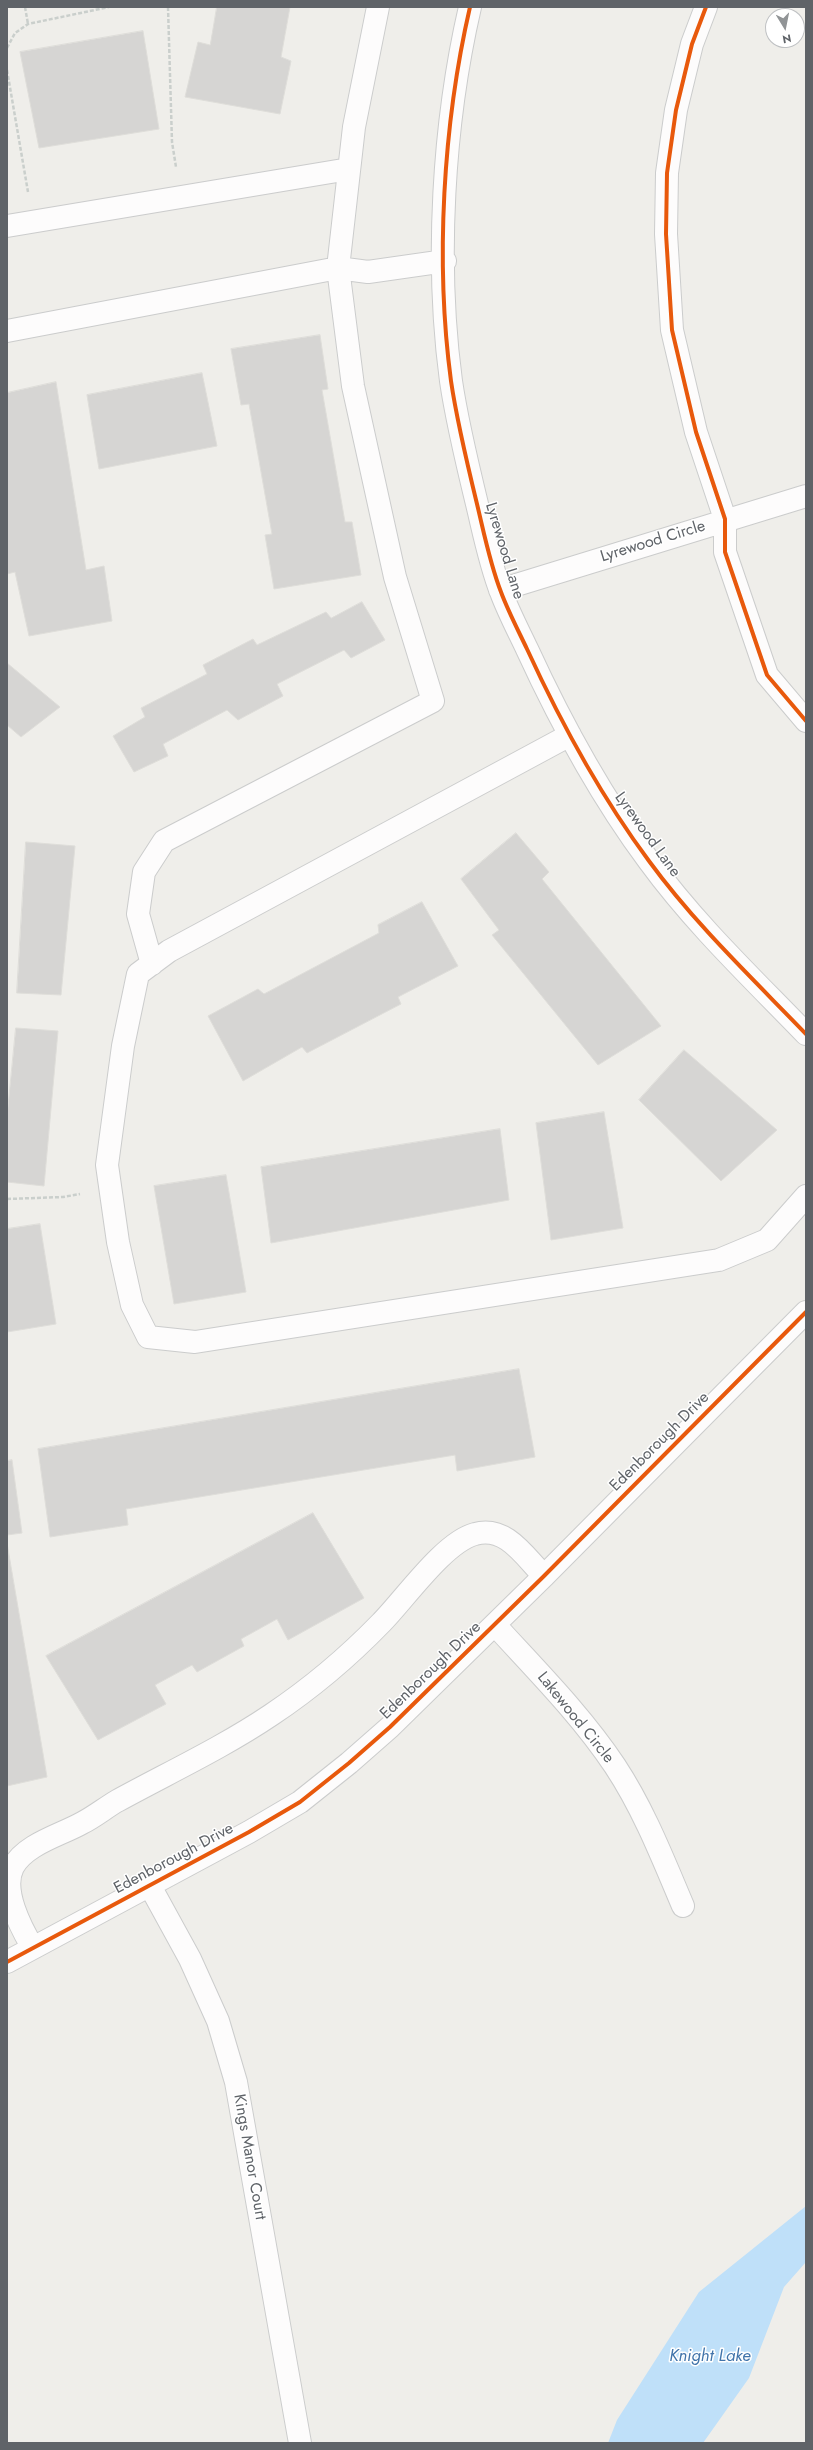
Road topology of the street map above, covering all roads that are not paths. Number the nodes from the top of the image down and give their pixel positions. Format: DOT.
graph roads {
  1 [pos="378,7"];
  2 [pos="470,7"];
  3 [pos="706,7"];
  4 [pos="349,169"];
  5 [pos="7,226"];
  6 [pos="445,260"];
  7 [pos="338,268"];
  8 [pos="7,331"];
  9 [pos="806,496"];
  10 [pos="725,520"];
  11 [pos="500,590"];
  12 [pos="806,721"];
  13 [pos="570,735"];
  14 [pos="152,964"];
  15 [pos="806,1034"];
  16 [pos="806,1196"];
  17 [pos="806,1312"];
  18 [pos="544,1576"];
  19 [pos="495,1625"];
  20 [pos="150,1886"];
  21 [pos="683,1906"];
  22 [pos="32,1948"];
  23 [pos="7,1962"];
  24 [pos="300,2443"];
  1 -- 4 [label="street"];
  2 -- 6 [label="street, Lyrewood Lane"];
  3 -- 10 [label="street"];
  4 -- 5 [label="street"];
  4 -- 7 [label="street"];
  6 -- 7 [label="street"];
  6 -- 11 [label="street, Lyrewood Lane"];
  7 -- 8 [label="street"];
  7 -- 14 [label="street"];
  9 -- 10 [label="street, Lyrewood Circle"];
  10 -- 11 [label="street, Lyrewood Circle"];
  10 -- 12 [label="street"];
  11 -- 13 [label="street, Lyrewood Lane"];
  13 -- 14 [label="street"];
  13 -- 15 [label="street, Lyrewood Lane"];
  14 -- 16 [label="street"];
  17 -- 18 [label="street, Edenborough Drive"];
  18 -- 19 [label="street, Edenborough Drive"];
  18 -- 22 [label="street"];
  19 -- 20 [label="street, Edenborough Drive"];
  19 -- 21 [label="street, Lakewood Circle"];
  20 -- 22 [label="street, Edenborough Drive"];
  20 -- 24 [label="street, Kings Manor Court"];
  22 -- 23 [label="street, Edenborough Drive"];
}
